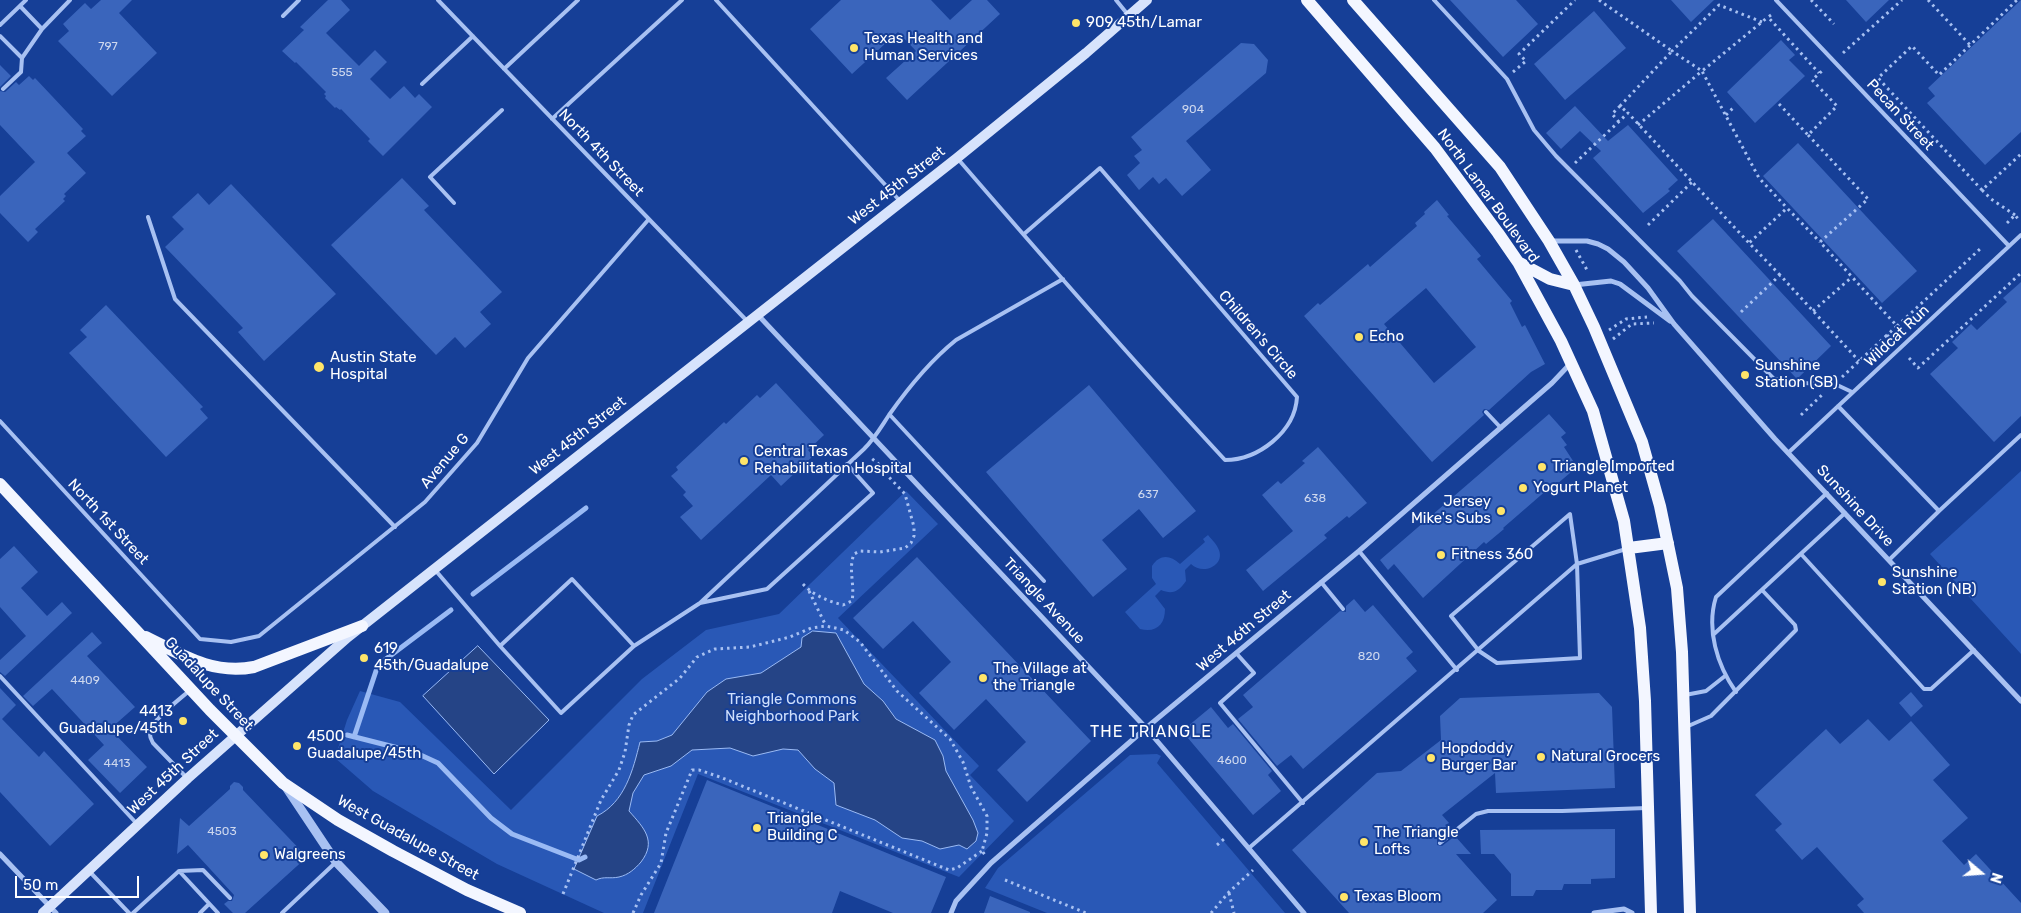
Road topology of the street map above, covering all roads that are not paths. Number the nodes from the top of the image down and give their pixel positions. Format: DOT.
graph roads {
  1 [pos="26,0"];
  2 [pos="70,0"];
  3 [pos="300,0"];
  4 [pos="438,0"];
  5 [pos="578,0"];
  6 [pos="682,0"];
  7 [pos="716,0"];
  8 [pos="1116,0"];
  9 [pos="1147,0"];
  10 [pos="1307,0"];
  11 [pos="1353,0"];
  12 [pos="1434,0"];
  13 [pos="1776,0"];
  14 [pos="20,6"];
  15 [pos="283,16"];
  16 [pos="1129,16"];
  17 [pos="0,25"];
  18 [pos="42,29"];
  19 [pos="0,36"];
  20 [pos="473,36"];
  21 [pos="22,58"];
  22 [pos="504,69"];
  23 [pos="422,84"];
  24 [pos="3,89"];
  25 [pos="502,110"];
  26 [pos="552,119"];
  27 [pos="957,158"];
  28 [pos="901,202"];
  29 [pos="454,203"];
  30 [pos="148,217"];
  31 [pos="649,220"];
  32 [pos="1024,234"];
  33 [pos="2021,235"];
  34 [pos="1549,241"];
  35 [pos="2009,246"];
  36 [pos="1518,262"];
  37 [pos="1063,279"];
  38 [pos="1574,285"];
  39 [pos="758,314"];
  40 [pos="748,322"];
  41 [pos="1674,324"];
  42 [pos="1573,367"];
  43 [pos="1561,375"];
  44 [pos="1852,392"];
  45 [pos="1838,406"];
  46 [pos="1486,412"];
  47 [pos="890,415"];
  48 [pos="0,421"];
  49 [pos="1500,428"];
  50 [pos="2021,435"];
  51 [pos="875,438"];
  52 [pos="1788,453"];
  53 [pos="847,464"];
  54 [pos="0,484"];
  55 [pos="1827,493"];
  56 [pos="1939,511"];
  57 [pos="1845,513"];
  58 [pos="395,527"];
  59 [pos="1668,543"];
  60 [pos="1628,548"];
  61 [pos="1359,551"];
  62 [pos="1801,554"];
  63 [pos="1890,560"];
  64 [pos="1577,564"];
  65 [pos="434,569"];
  66 [pos="1044,581"];
  67 [pos="1321,582"];
  68 [pos="1762,590"];
  69 [pos="700,603"];
  70 [pos="1343,609"];
  71 [pos="362,626"];
  72 [pos="139,633"];
  73 [pos="1714,634"];
  74 [pos="200,639"];
  75 [pos="500,646"];
  76 [pos="634,646"];
  77 [pos="1974,650"];
  78 [pos="1479,651"];
  79 [pos="1237,654"];
  80 [pos="1457,670"];
  81 [pos="0,676"];
  82 [pos="1725,676"];
  83 [pos="191,689"];
  84 [pos="1736,692"];
  85 [pos="1683,695"];
  86 [pos="2021,701"];
  87 [pos="1146,728"];
  88 [pos="1684,728"];
  89 [pos="235,736"];
  90 [pos="188,778"];
  91 [pos="283,783"];
  92 [pos="1303,802"];
  93 [pos="1649,808"];
  94 [pos="138,825"];
  95 [pos="1440,842"];
  96 [pos="1249,848"];
  97 [pos="0,854"];
  98 [pos="336,862"];
  99 [pos="88,871"];
  100 [pos="179,871"];
  101 [pos="230,898"];
  102 [pos="210,904"];
  103 [pos="50,911"];
  104 [pos="129,913"];
  105 [pos="133,913"];
  106 [pos="200,913"];
  107 [pos="218,913"];
  108 [pos="282,913"];
  109 [pos="385,913"];
  110 [pos="520,913"];
  111 [pos="951,913"];
  112 [pos="1304,913"];
  113 [pos="1594,913"];
  114 [pos="1632,913"];
  115 [pos="1651,913"];
  116 [pos="1690,913"];
  1 -- 14 [label="lane"];
  2 -- 18 [label="lane"];
  3 -- 15 [label="lane"];
  4 -- 20 [label="lane, North 4th Street"];
  5 -- 22 [label="lane"];
  6 -- 26 [label="lane"];
  7 -- 28 [label="lane"];
  8 -- 16 [label="lane"];
  9 -- 16 [label="main road, West 45th Street"];
  10 -- 36 [label="main road, North Lamar Boulevard"];
  11 -- 34 [label="main road, North Lamar Boulevard"];
  12 -- 44 [label="lane"];
  13 -- 35 [label="lane, Pecan Street"];
  14 -- 17 [label="lane"];
  14 -- 18 [label="lane"];
  16 -- 27 [label="main road, West 45th Street"];
  18 -- 21 [label="lane"];
  19 -- 21 [label="lane"];
  20 -- 22 [label="lane, North 4th Street"];
  20 -- 23 [label="lane"];
  21 -- 24 [label="lane"];
  22 -- 26 [label="lane, North 4th Street"];
  25 -- 29 [label="lane"];
  26 -- 31 [label="lane, North 4th Street"];
  27 -- 28 [label="main road, West 45th Street"];
  27 -- 32 [label="lane, Children's Circle"];
  28 -- 39 [label="main road, West 45th Street"];
  30 -- 58 [label="lane"];
  31 -- 40 [label="lane, North 4th Street"];
  31 -- 58 [label="lane, Avenue G"];
  32 -- 37 [label="lane, Children's Circle"];
  32 -- 37 [label="lane, Children's Circle"];
  33 -- 35 [label="lane, Wildcat Run"];
  34 -- 38 [label="main road, North Lamar Boulevard"];
  34 -- 41 [label="street, Sunshine Drive"];
  35 -- 44 [label="lane, Wildcat Run"];
  36 -- 38 [label="main road"];
  36 -- 42 [label="main road, North Lamar Boulevard"];
  37 -- 47 [label="lane"];
  38 -- 41 [label="street, Sunshine Drive"];
  38 -- 59 [label="main road, North Lamar Boulevard"];
  39 -- 40 [label="main road, West 45th Street"];
  39 -- 51 [label="street, Triangle Avenue"];
  40 -- 65 [label="main road, West 45th Street"];
  41 -- 52 [label="street, Sunshine Drive"];
  42 -- 43 [label="street, West 46th Street"];
  42 -- 43 [label="street, West 46th Street"];
  42 -- 60 [label="main road, North Lamar Boulevard"];
  43 -- 49 [label="street, West 46th Street"];
  44 -- 45 [label="lane, Wildcat Run"];
  45 -- 52 [label="lane, Wildcat Run"];
  45 -- 56 [label="lane"];
  46 -- 49 [label="lane"];
  47 -- 51 [label="lane"];
  47 -- 66 [label="lane"];
  48 -- 74 [label="lane, North 1st Street"];
  49 -- 61 [label="street, West 46th Street"];
  50 -- 56 [label="lane"];
  51 -- 53 [label="lane"];
  51 -- 87 [label="street, Triangle Avenue"];
  52 -- 55 [label="street, Sunshine Drive"];
  53 -- 69 [label="lane"];
  53 -- 69 [label="lane"];
  54 -- 72 [label="main road, Guadalupe Street"];
  55 -- 57 [label="street, Sunshine Drive"];
  55 -- 73 [label="lane"];
  56 -- 63 [label="lane"];
  57 -- 62 [label="lane"];
  57 -- 63 [label="street, Sunshine Drive"];
  58 -- 74 [label="lane, Avenue G"];
  59 -- 60 [label="main road"];
  59 -- 85 [label="main road, North Lamar Boulevard"];
  60 -- 64 [label="lane"];
  60 -- 93 [label="main road, North Lamar Boulevard"];
  61 -- 67 [label="street, West 46th Street"];
  61 -- 80 [label="lane"];
  62 -- 68 [label="lane"];
  62 -- 77 [label="lane"];
  63 -- 77 [label="street, Sunshine Drive"];
  64 -- 78 [label="lane"];
  64 -- 78 [label="lane"];
  64 -- 78 [label="lane"];
  65 -- 71 [label="main road, West 45th Street"];
  65 -- 75 [label="lane"];
  67 -- 70 [label="lane"];
  67 -- 79 [label="street, West 46th Street"];
  68 -- 73 [label="lane"];
  68 -- 84 [label="lane"];
  69 -- 76 [label="lane"];
  71 -- 72 [label="main road"];
  71 -- 89 [label="main road, West 45th Street"];
  72 -- 83 [label="main road, Guadalupe Street"];
  73 -- 82 [label="lane"];
  75 -- 76 [label="lane"];
  75 -- 76 [label="lane"];
  77 -- 86 [label="street, Sunshine Drive"];
  78 -- 80 [label="lane"];
  79 -- 87 [label="street, West 46th Street"];
  79 -- 92 [label="lane"];
  80 -- 92 [label="lane"];
  81 -- 94 [label="lane"];
  82 -- 84 [label="lane"];
  82 -- 85 [label="lane"];
  83 -- 89 [label="main road, Guadalupe Street"];
  83 -- 90 [label="lane"];
  84 -- 88 [label="lane"];
  85 -- 88 [label="main road, North Lamar Boulevard"];
  87 -- 96 [label="street, Triangle Avenue"];
  87 -- 111 [label="street, West 46th Street"];
  88 -- 116 [label="main road, North Lamar Boulevard"];
  89 -- 90 [label="main road, West 45th Street"];
  89 -- 91 [label="main road, Guadalupe Street"];
  90 -- 94 [label="main road, West 45th Street"];
  91 -- 98 [label="street, Guadalupe Street"];
  91 -- 110 [label="main road, West Guadalupe Street"];
  92 -- 96 [label="lane"];
  93 -- 95 [label="lane"];
  93 -- 115 [label="main road, North Lamar Boulevard"];
  94 -- 99 [label="main road, West 45th Street"];
  96 -- 112 [label="street, Triangle Avenue"];
  97 -- 103 [label="street"];
  98 -- 108 [label="lane"];
  98 -- 109 [label="street, Guadalupe Street"];
  99 -- 103 [label="main road, West 45th Street"];
  99 -- 104 [label="lane"];
  100 -- 101 [label="lane"];
  100 -- 102 [label="lane"];
  100 -- 105 [label="lane"];
  102 -- 106 [label="lane"];
  102 -- 107 [label="lane"];
  113 -- 114 [label="street"];
}
